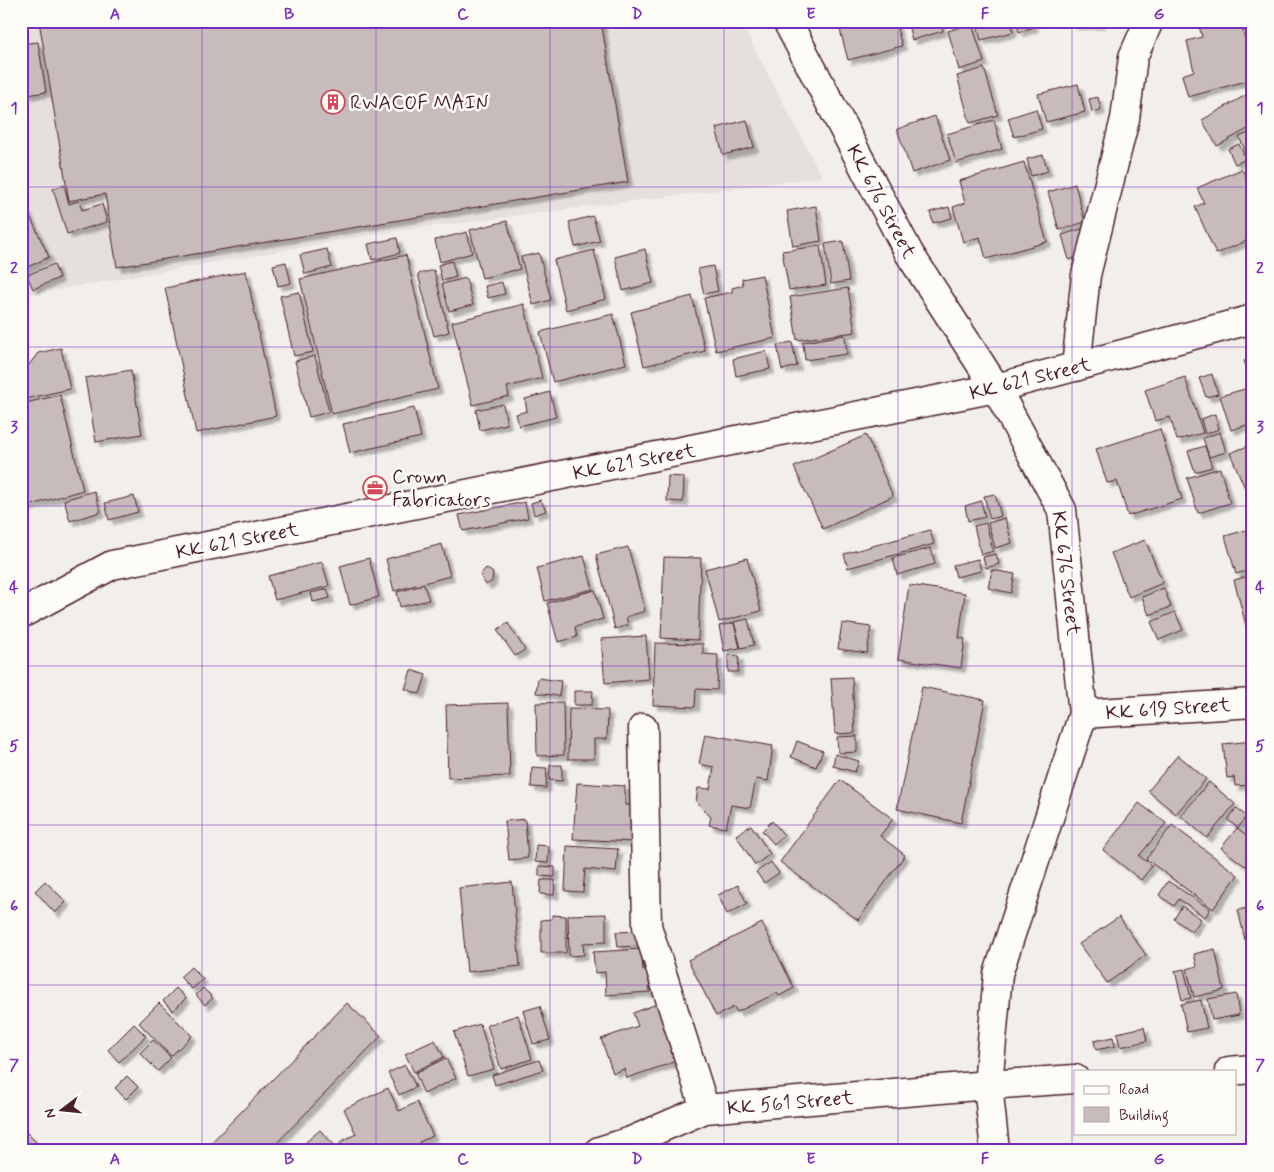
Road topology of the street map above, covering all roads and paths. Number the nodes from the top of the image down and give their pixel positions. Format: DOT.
graph roads {
  1 [pos="787,21"];
  2 [pos="1149,21"];
  3 [pos="1253,319"];
  4 [pos="1076,367"];
  5 [pos="996,388"];
  6 [pos="21,614"];
  7 [pos="1253,703"];
  8 [pos="1083,714"];
  9 [pos="643,728"];
  10 [pos="1253,1069"];
  11 [pos="1236,1070"];
  12 [pos="1074,1079"];
  13 [pos="988,1085"];
  14 [pos="705,1109"];
  15 [pos="599,1151"];
  16 [pos="996,1151"];
  1 -- 5 [label="street, KK 676 Street"];
  2 -- 4 [label="street"];
  3 -- 4 [label="street, KK 621 Street"];
  4 -- 5 [label="street, KK 621 Street"];
  5 -- 6 [label="street, KK 621 Street"];
  5 -- 8 [label="street, KK 676 Street"];
  7 -- 8 [label="street, KK 619 Street"];
  8 -- 13 [label="street, KK 676 Street"];
  9 -- 14 [label="street"];
  10 -- 11 [label="street"];
  12 -- 13 [label="street, KK 561 Street"];
  13 -- 14 [label="street, KK 561 Street"];
  13 -- 16 [label="street, KK 676 Street"];
  14 -- 15 [label="street, KK 561 Street"];
}
